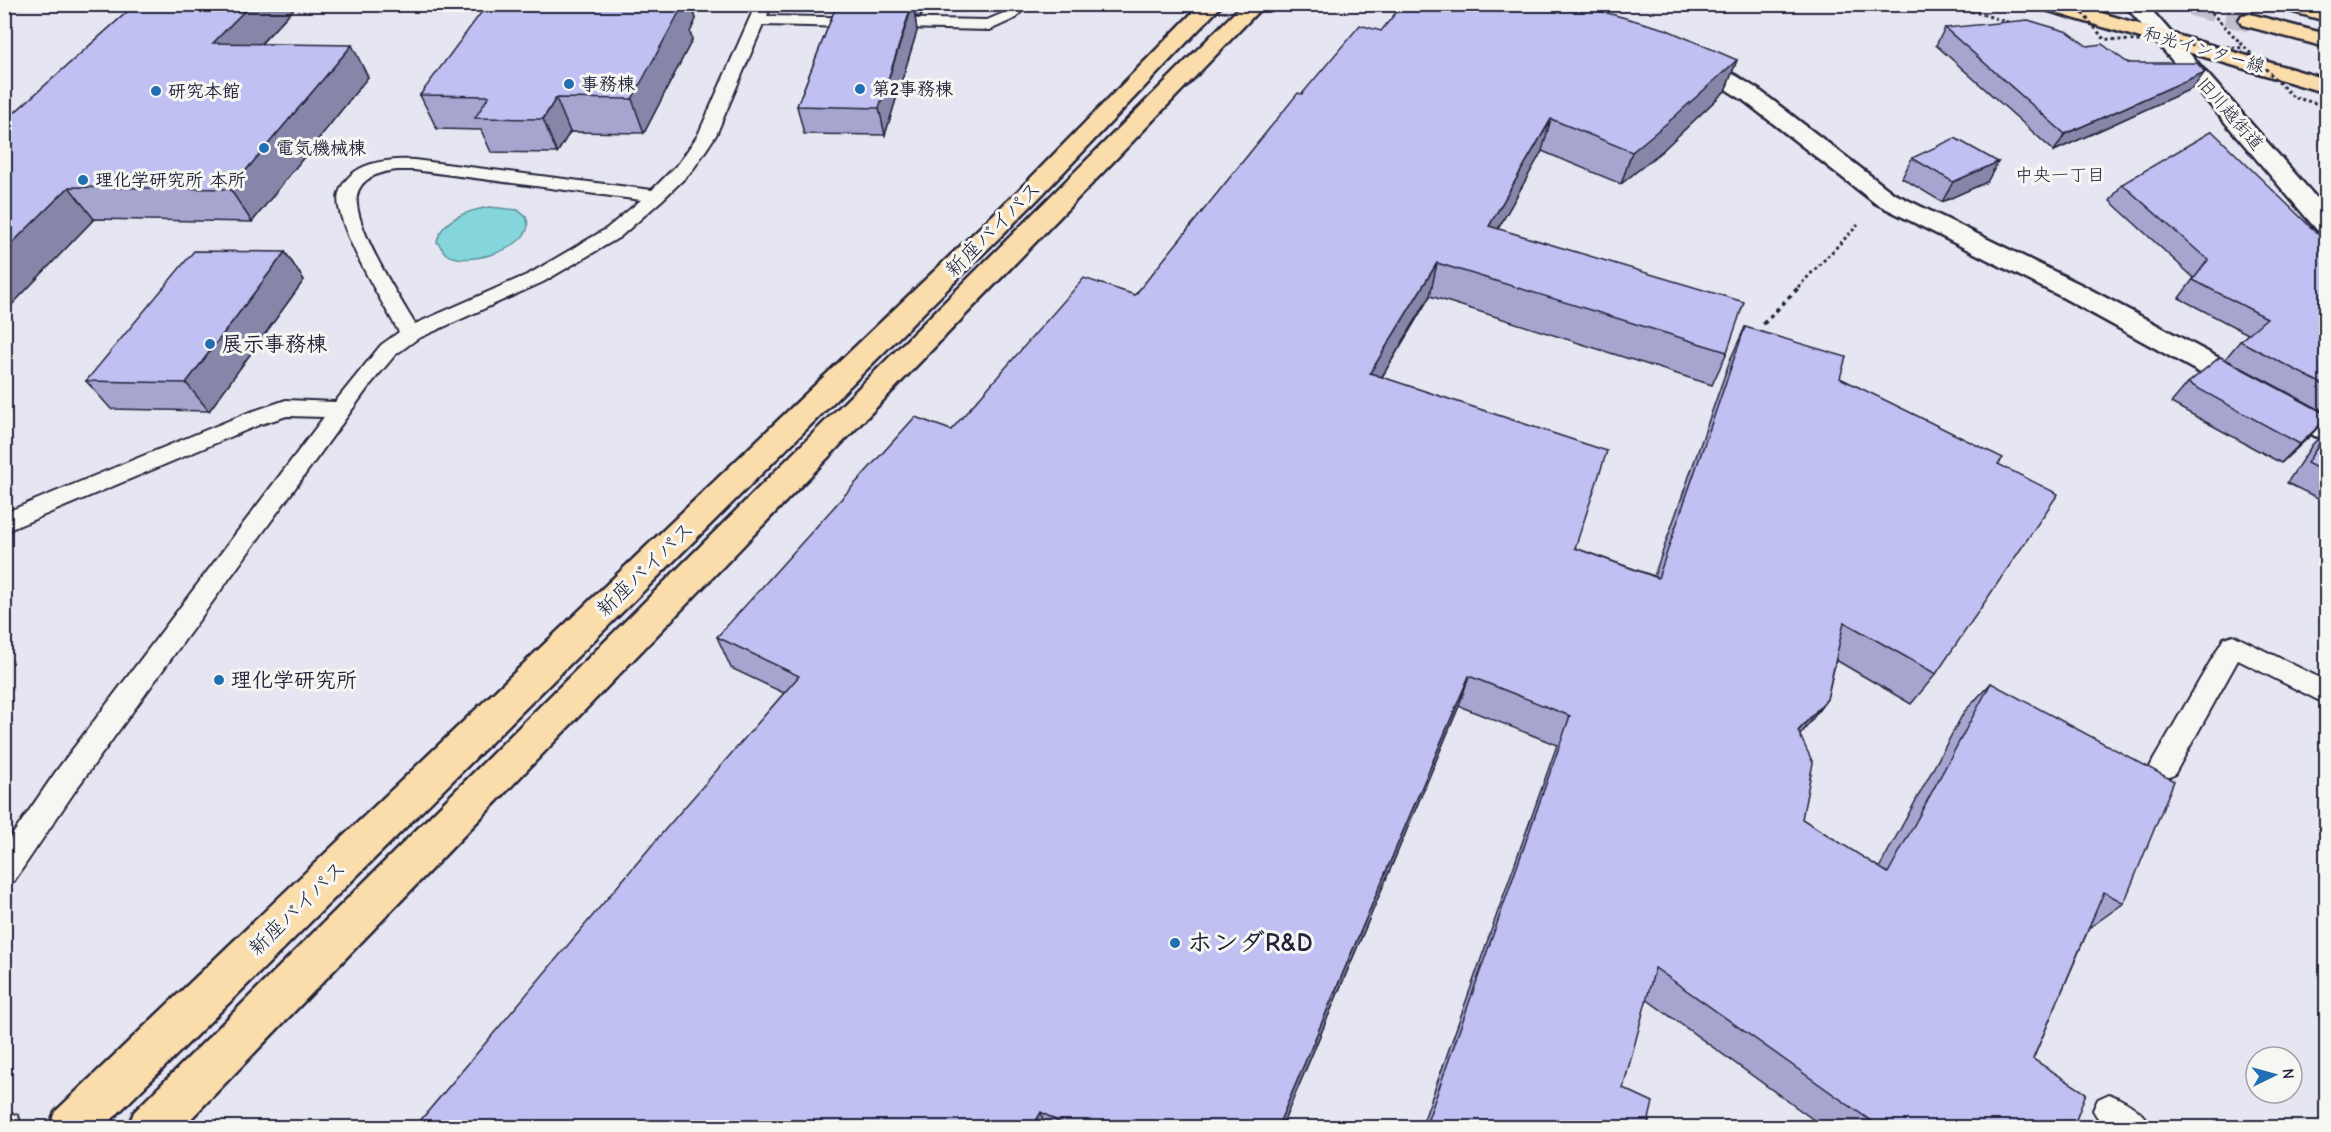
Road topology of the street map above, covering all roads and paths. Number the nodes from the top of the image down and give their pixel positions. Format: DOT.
graph roads {
  1 [pos="1020,4"];
  2 [pos="1213,4"];
  3 [pos="1255,4"];
  4 [pos="2046,4"];
  5 [pos="2075,4"];
  6 [pos="2134,4"];
  7 [pos="2203,4"];
  8 [pos="2286,4"];
  9 [pos="761,12"];
  10 [pos="2326,15"];
  11 [pos="2250,20"];
  12 [pos="2165,39"];
  13 [pos="2326,41"];
  14 [pos="2246,48"];
  15 [pos="1664,53"];
  16 [pos="2326,86"];
  17 [pos="2326,106"];
  18 [pos="656,196"];
  19 [pos="1884,198"];
  20 [pos="2326,224"];
  21 [pos="1763,324"];
  22 [pos="410,334"];
  23 [pos="341,410"];
  24 [pos="2326,428"];
  25 [pos="4,523"];
  26 [pos="2326,693"];
  27 [pos="2164,767"];
  28 [pos="4,872"];
  29 [pos="71,1128"];
  30 [pos="150,1128"];
  1 -- 9 [label="lane"];
  2 -- 29 [label="main road, 新座バイパス"];
  3 -- 30 [label="main road, 新座バイパス"];
  4 -- 12 [label="main road, 和光インター線"];
  5 -- 14 [label="path, bridge"];
  6 -- 12 [label="street, 旧川越街道"];
  7 -- 14 [label="path, bridge"];
  8 -- 10 [label="main road"];
  9 -- 18 [label="lane"];
  11 -- 13 [label="main road"];
  12 -- 16 [label="main road, 和光インター線"];
  12 -- 20 [label="street, 旧川越街道"];
  14 -- 17 [label="path, bridge"];
  15 -- 19 [label="street"];
  18 -- 22 [label="lane"];
  18 -- 22 [label="lane"];
  19 -- 21 [label="path"];
  19 -- 24 [label="street"];
  22 -- 23 [label="lane"];
  23 -- 25 [label="lane"];
  23 -- 28 [label="lane"];
  26 -- 27 [label="lane"];
}
